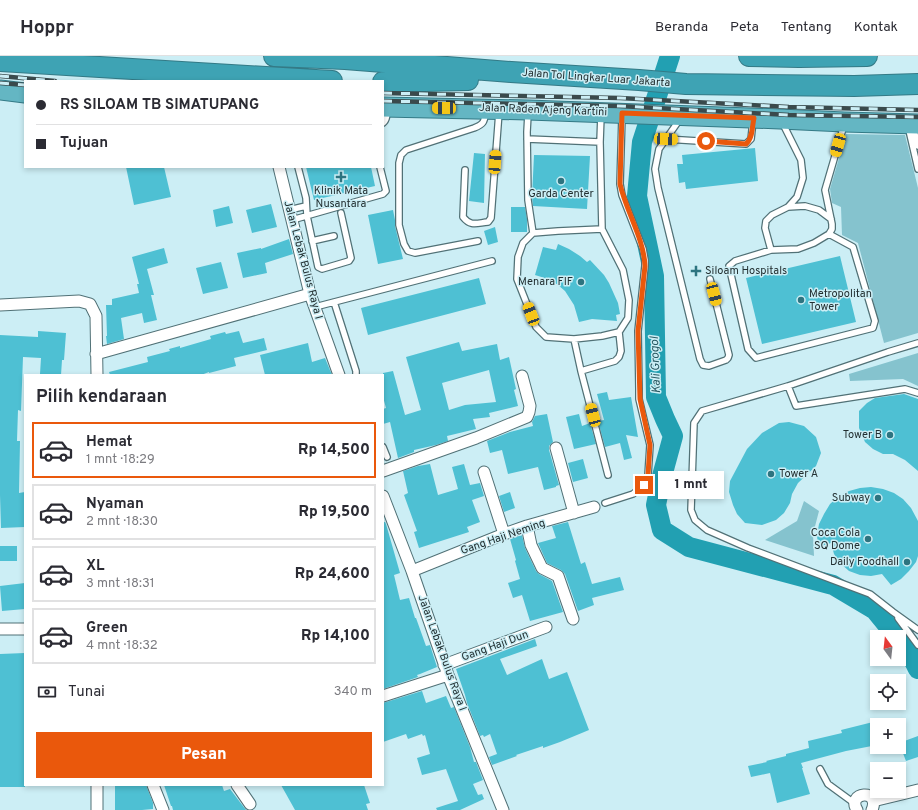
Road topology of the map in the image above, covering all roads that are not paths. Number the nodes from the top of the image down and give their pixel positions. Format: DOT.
graph roads {
  1 [pos="274,56"];
  2 [pos="749,56"];
  3 [pos="854,56"];
  4 [pos="867,56"];
  5 [pos="0,61"];
  6 [pos="511,72"];
  7 [pos="315,80"];
  8 [pos="384,82"];
  9 [pos="918,84"];
  10 [pos="854,86"];
  11 [pos="0,90"];
  12 [pos="24,93"];
  13 [pos="493,109"];
  14 [pos="528,110"];
  15 [pos="384,112"];
  16 [pos="602,112"];
  17 [pos="625,113"];
  18 [pos="754,118"];
  19 [pos="780,118"];
  20 [pos="678,122"];
  21 [pos="844,122"];
  22 [pos="913,124"];
  23 [pos="527,139"];
  24 [pos="666,139"];
  25 [pos="600,142"];
  26 [pos="918,146"];
  27 [pos="279,168"];
  28 [pos="298,168"];
  29 [pos="380,168"];
  30 [pos="918,169"];
  31 [pos="465,170"];
  32 [pos="306,206"];
  33 [pos="788,206"];
  34 [pos="341,213"];
  35 [pos="290,215"];
  36 [pos="307,216"];
  37 [pos="831,219"];
  38 [pos="602,229"];
  39 [pos="533,233"];
  40 [pos="829,234"];
  41 [pos="334,236"];
  42 [pos="312,241"];
  43 [pos="478,241"];
  44 [pos="771,250"];
  45 [pos="492,261"];
  46 [pos="710,279"];
  47 [pos="310,294"];
  48 [pos="334,302"];
  49 [pos="0,305"];
  50 [pos="315,307"];
  51 [pos="618,332"];
  52 [pos="574,339"];
  53 [pos="918,343"];
  54 [pos="96,354"];
  55 [pos="581,371"];
  56 [pos="97,374"];
  57 [pos="339,374"];
  58 [pos="356,374"];
  59 [pos="522,376"];
  60 [pos="788,386"];
  61 [pos="918,393"];
  62 [pos="556,448"];
  63 [pos="384,450"];
  64 [pos="387,457"];
  65 [pos="384,471"];
  66 [pos="484,472"];
  67 [pos="608,475"];
  68 [pos="384,499"];
  69 [pos="600,505"];
  70 [pos="574,513"];
  71 [pos="526,526"];
  72 [pos="504,534"];
  73 [pos="412,571"];
  74 [pos="893,612"];
  75 [pos="573,619"];
  76 [pos="546,627"];
  77 [pos="0,629"];
  78 [pos="24,629"];
  79 [pos="918,630"];
  80 [pos="918,645"];
  81 [pos="446,670"];
  82 [pos="384,696"];
  83 [pos="820,769"];
  84 [pos="97,786"];
  85 [pos="153,786"];
  86 [pos="238,786"];
  87 [pos="918,790"];
  88 [pos="250,804"];
  89 [pos="873,805"];
  90 [pos="855,806"];
  91 [pos="97,810"];
  92 [pos="163,810"];
  93 [pos="503,810"];
  1 -- 6 [label="highway, Jalan Tol Lingkar Luar Jakarta"];
  2 -- 3 [label="highway"];
  3 -- 4 [label="highway"];
  3 -- 10 [label="highway"];
  5 -- 7 [label="highway"];
  6 -- 8 [label="highway"];
  6 -- 10 [label="highway, Jalan Tol Lingkar Luar Jakarta"];
  9 -- 10 [label="highway, Jalan Tol Lingkar Luar Jakarta"];
  11 -- 12 [label="highway"];
  13 -- 14 [label="highway, Jalan Raden Ajeng Kartini"];
  13 -- 15 [label="highway, Jalan Raden Ajeng Kartini"];
  13 -- 31 [label="lane"];
  13 -- 43 [label="lane"];
  14 -- 16 [label="highway, Jalan Raden Ajeng Kartini"];
  14 -- 23 [label="lane"];
  16 -- 17 [label="highway, Jalan Raden Ajeng Kartini"];
  16 -- 25 [label="lane"];
  17 -- 20 [label="highway, Jalan Raden Ajeng Kartini"];
  17 -- 69 [label="lane"];
  18 -- 19 [label="highway, Jalan Raden Ajeng Kartini"];
  18 -- 20 [label="highway, Jalan Raden Ajeng Kartini"];
  18 -- 24 [label="lane"];
  19 -- 21 [label="highway, Jalan Raden Ajeng Kartini"];
  19 -- 33 [label="lane"];
  20 -- 24 [label="lane"];
  21 -- 22 [label="highway, Jalan Raden Ajeng Kartini"];
  21 -- 37 [label="lane"];
  22 -- 26 [label="lane"];
  22 -- 30 [label="lane"];
  23 -- 25 [label="lane"];
  23 -- 39 [label="lane"];
  24 -- 46 [label="lane"];
  25 -- 38 [label="lane"];
  27 -- 35 [label="street, Jalan Lebak Bulus Raya I"];
  28 -- 32 [label="lane"];
  29 -- 36 [label="lane"];
  32 -- 35 [label="lane"];
  32 -- 36 [label="lane"];
  33 -- 37 [label="lane"];
  33 -- 44 [label="lane"];
  34 -- 42 [label="lane"];
  35 -- 36 [label="lane"];
  35 -- 47 [label="street, Jalan Lebak Bulus Raya I"];
  36 -- 42 [label="lane"];
  37 -- 40 [label="lane"];
  38 -- 39 [label="lane"];
  38 -- 51 [label="lane"];
  39 -- 52 [label="lane"];
  40 -- 44 [label="lane"];
  40 -- 44 [label="lane"];
  41 -- 42 [label="lane"];
  45 -- 48 [label="lane"];
  47 -- 50 [label="street, Jalan Lebak Bulus Raya I"];
  47 -- 54 [label="street"];
  48 -- 50 [label="lane"];
  48 -- 58 [label="lane"];
  49 -- 54 [label="street"];
  50 -- 57 [label="street, Jalan Lebak Bulus Raya I"];
  51 -- 52 [label="lane"];
  51 -- 55 [label="lane"];
  52 -- 55 [label="lane"];
  53 -- 60 [label="lane"];
  54 -- 56 [label="street"];
  55 -- 67 [label="lane"];
  59 -- 65 [label="street"];
  60 -- 61 [label="lane"];
  60 -- 74 [label="lane"];
  62 -- 70 [label="street"];
  63 -- 64 [label="lane"];
  66 -- 72 [label="street"];
  68 -- 73 [label="street, Jalan Lebak Bulus Raya I"];
  69 -- 70 [label="street, Gang Haji Neming"];
  70 -- 71 [label="street, Gang Haji Neming"];
  71 -- 72 [label="street, Gang Haji Neming"];
  71 -- 75 [label="street"];
  72 -- 73 [label="street, Gang Haji Neming"];
  73 -- 81 [label="street, Jalan Lebak Bulus Raya I"];
  74 -- 79 [label="lane"];
  74 -- 80 [label="lane"];
  76 -- 81 [label="street, Gang Haji Dun"];
  77 -- 78 [label="street"];
  81 -- 82 [label="street, Gang Haji Dun"];
  81 -- 93 [label="street, Jalan Lebak Bulus Raya I"];
  83 -- 90 [label="lane"];
  84 -- 91 [label="street"];
  85 -- 92 [label="street"];
  86 -- 88 [label="street"];
  87 -- 89 [label="street"];
  89 -- 90 [label="street"];
}
